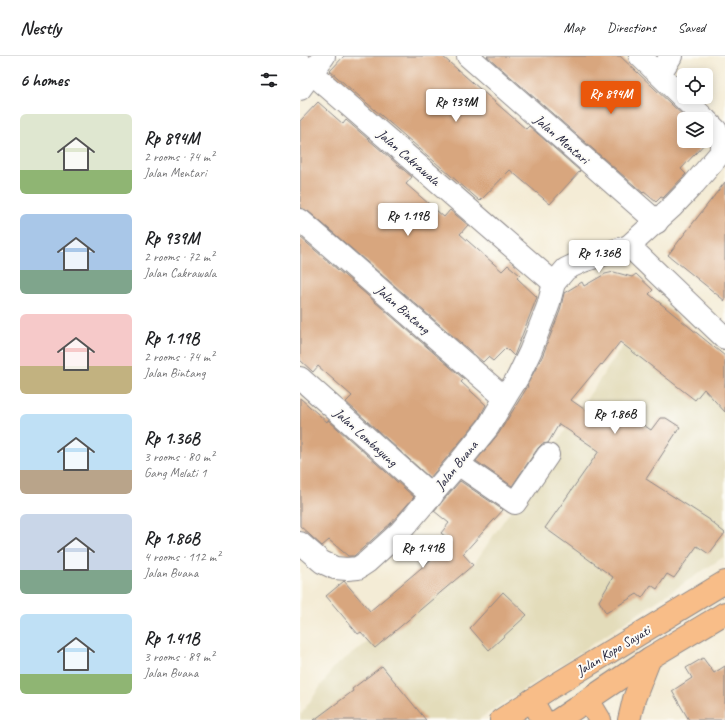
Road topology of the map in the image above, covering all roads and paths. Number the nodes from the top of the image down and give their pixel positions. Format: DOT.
graph roads {
  1 [pos="468,56"];
  2 [pos="640,56"];
  3 [pos="665,65"];
  4 [pos="309,70"];
  5 [pos="700,112"];
  6 [pos="713,127"];
  7 [pos="300,220"];
  8 [pos="657,222"];
  9 [pos="629,246"];
  10 [pos="554,283"];
  11 [pos="725,338"];
  12 [pos="300,378"];
  13 [pos="505,398"];
  14 [pos="548,455"];
  15 [pos="458,464"];
  16 [pos="432,496"];
  17 [pos="300,543"];
  18 [pos="725,582"];
  19 [pos="725,613"];
  20 [pos="650,658"];
  21 [pos="572,675"];
  22 [pos="532,700"];
  23 [pos="588,700"];
  24 [pos="502,720"];
  25 [pos="543,720"];
  26 [pos="558,720"];
  27 [pos="600,720"];
  28 [pos="629,720"];
  1 -- 8 [label="street, Jalan Mentari"];
  2 -- 3 [label="street"];
  3 -- 5 [label="street"];
  4 -- 10 [label="street, Jalan Cakrawala"];
  6 -- 8 [label="street"];
  7 -- 13 [label="street, Jalan Bintang"];
  8 -- 9 [label="street"];
  9 -- 10 [label="street"];
  9 -- 11 [label="street"];
  10 -- 13 [label="street, Jalan Buana"];
  12 -- 16 [label="street, Jalan Lembayung"];
  13 -- 15 [label="street, Jalan Buana"];
  14 -- 15 [label="street"];
  15 -- 16 [label="street, Jalan Buana"];
  16 -- 17 [label="street, Jalan Buana"];
  18 -- 21 [label="main road, Jalan Kopo Sayati"];
  19 -- 20 [label="main road, Jalan Kopo Sayati"];
  20 -- 23 [label="main road, Jalan Kopo Sayati"];
  20 -- 28 [label="main road"];
  21 -- 22 [label="main road, Jalan Kopo Sayati"];
  21 -- 23 [label="main road"];
  22 -- 24 [label="main road, Jalan Kopo Sayati"];
  22 -- 25 [label="main road"];
  23 -- 26 [label="main road, Jalan Kopo Sayati"];
  23 -- 27 [label="main road"];
}
